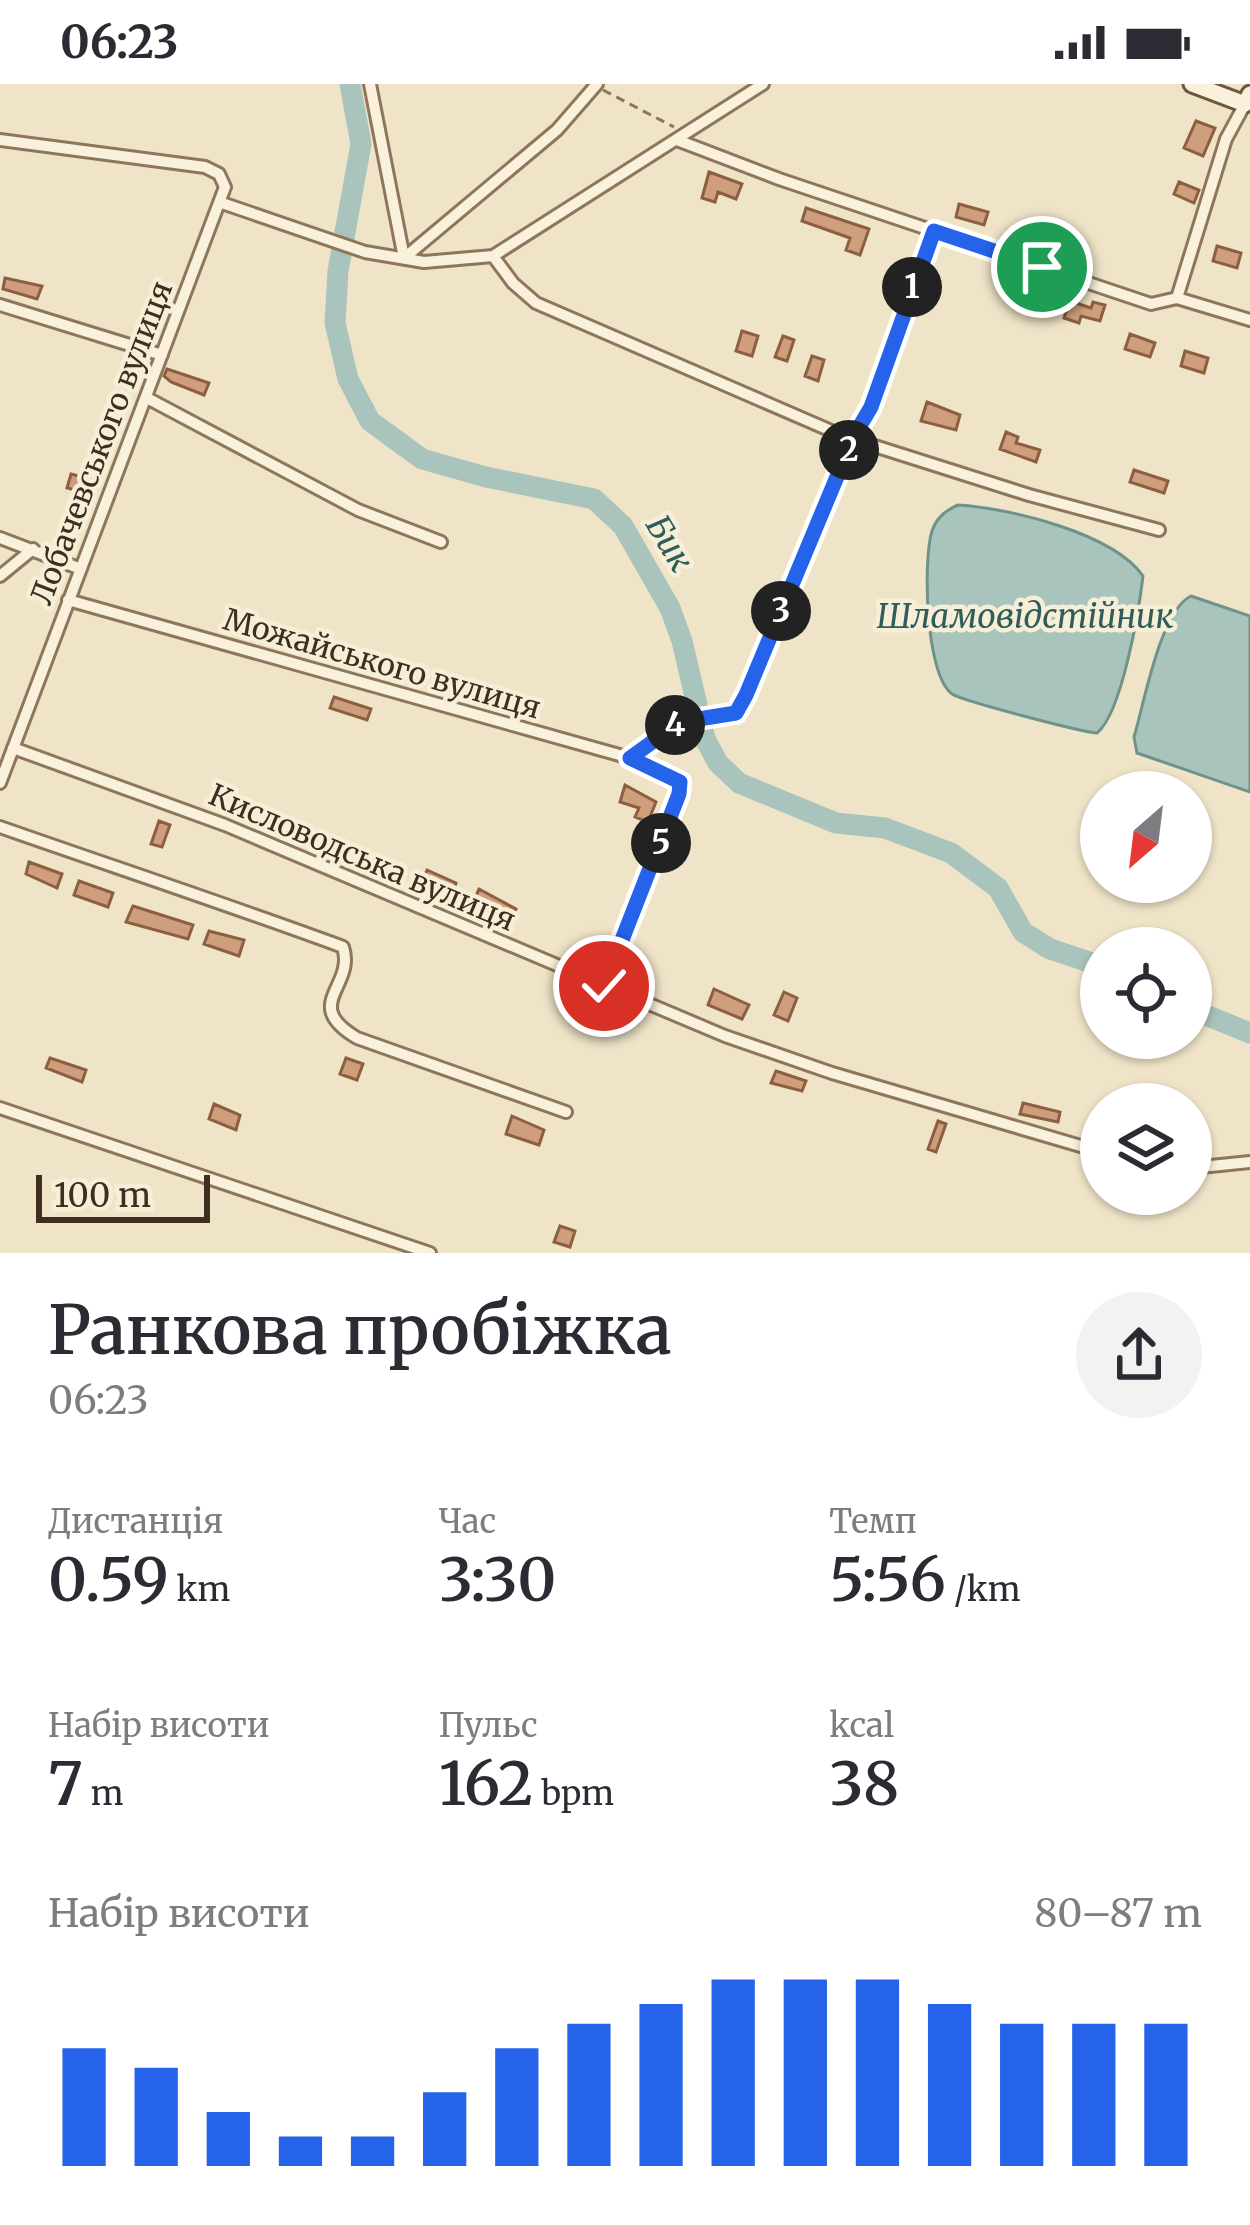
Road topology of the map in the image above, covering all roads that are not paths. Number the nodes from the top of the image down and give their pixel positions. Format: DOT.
graph roads {
  1 [pos="370,84"];
  2 [pos="764,84"];
  3 [pos="1192,84"];
  4 [pos="596,85"];
  5 [pos="1248,99"];
  6 [pos="682,136"];
  7 [pos="0,140"];
  8 [pos="222,203"];
  9 [pos="493,256"];
  10 [pos="404,258"];
  11 [pos="1177,298"];
  12 [pos="0,305"];
  13 [pos="1250,320"];
  14 [pos="162,355"];
  15 [pos="147,398"];
  16 [pos="1160,530"];
  17 [pos="0,538"];
  18 [pos="441,542"];
  19 [pos="33,549"];
  20 [pos="81,569"];
  21 [pos="0,576"];
  22 [pos="68,600"];
  23 [pos="13,748"];
  24 [pos="680,782"];
  25 [pos="0,783"];
  26 [pos="0,827"];
  27 [pos="0,1108"];
  28 [pos="566,1112"];
  29 [pos="1080,1146"];
  30 [pos="1250,1162"];
  31 [pos="1212,1166"];
  32 [pos="430,1253"];
  1 -- 10 [label="street"];
  2 -- 6 [label="street"];
  3 -- 5 [label="main road"];
  4 -- 10 [label="street"];
  5 -- 11 [label="street"];
  6 -- 9 [label="street"];
  6 -- 11 [label="street"];
  7 -- 8 [label="street, Лобачевського вулиця"];
  8 -- 10 [label="street"];
  8 -- 14 [label="street, Лобачевського вулиця"];
  9 -- 10 [label="street"];
  9 -- 16 [label="street"];
  11 -- 13 [label="street"];
  12 -- 14 [label="street"];
  14 -- 15 [label="street, Лобачевського вулиця"];
  15 -- 18 [label="street"];
  15 -- 20 [label="street, Лобачевського вулиця"];
  17 -- 19 [label="street"];
  19 -- 20 [label="street"];
  19 -- 21 [label="street"];
  20 -- 22 [label="street, Лобачевського вулиця"];
  22 -- 23 [label="street, Лобачевського вулиця"];
  22 -- 24 [label="street, Можайського вулиця"];
  23 -- 25 [label="street, Лобачевського вулиця"];
  23 -- 29 [label="street, Кисловодська вулиця"];
  26 -- 28 [label="street"];
  27 -- 32 [label="street"];
  30 -- 31 [label="street"];
}
